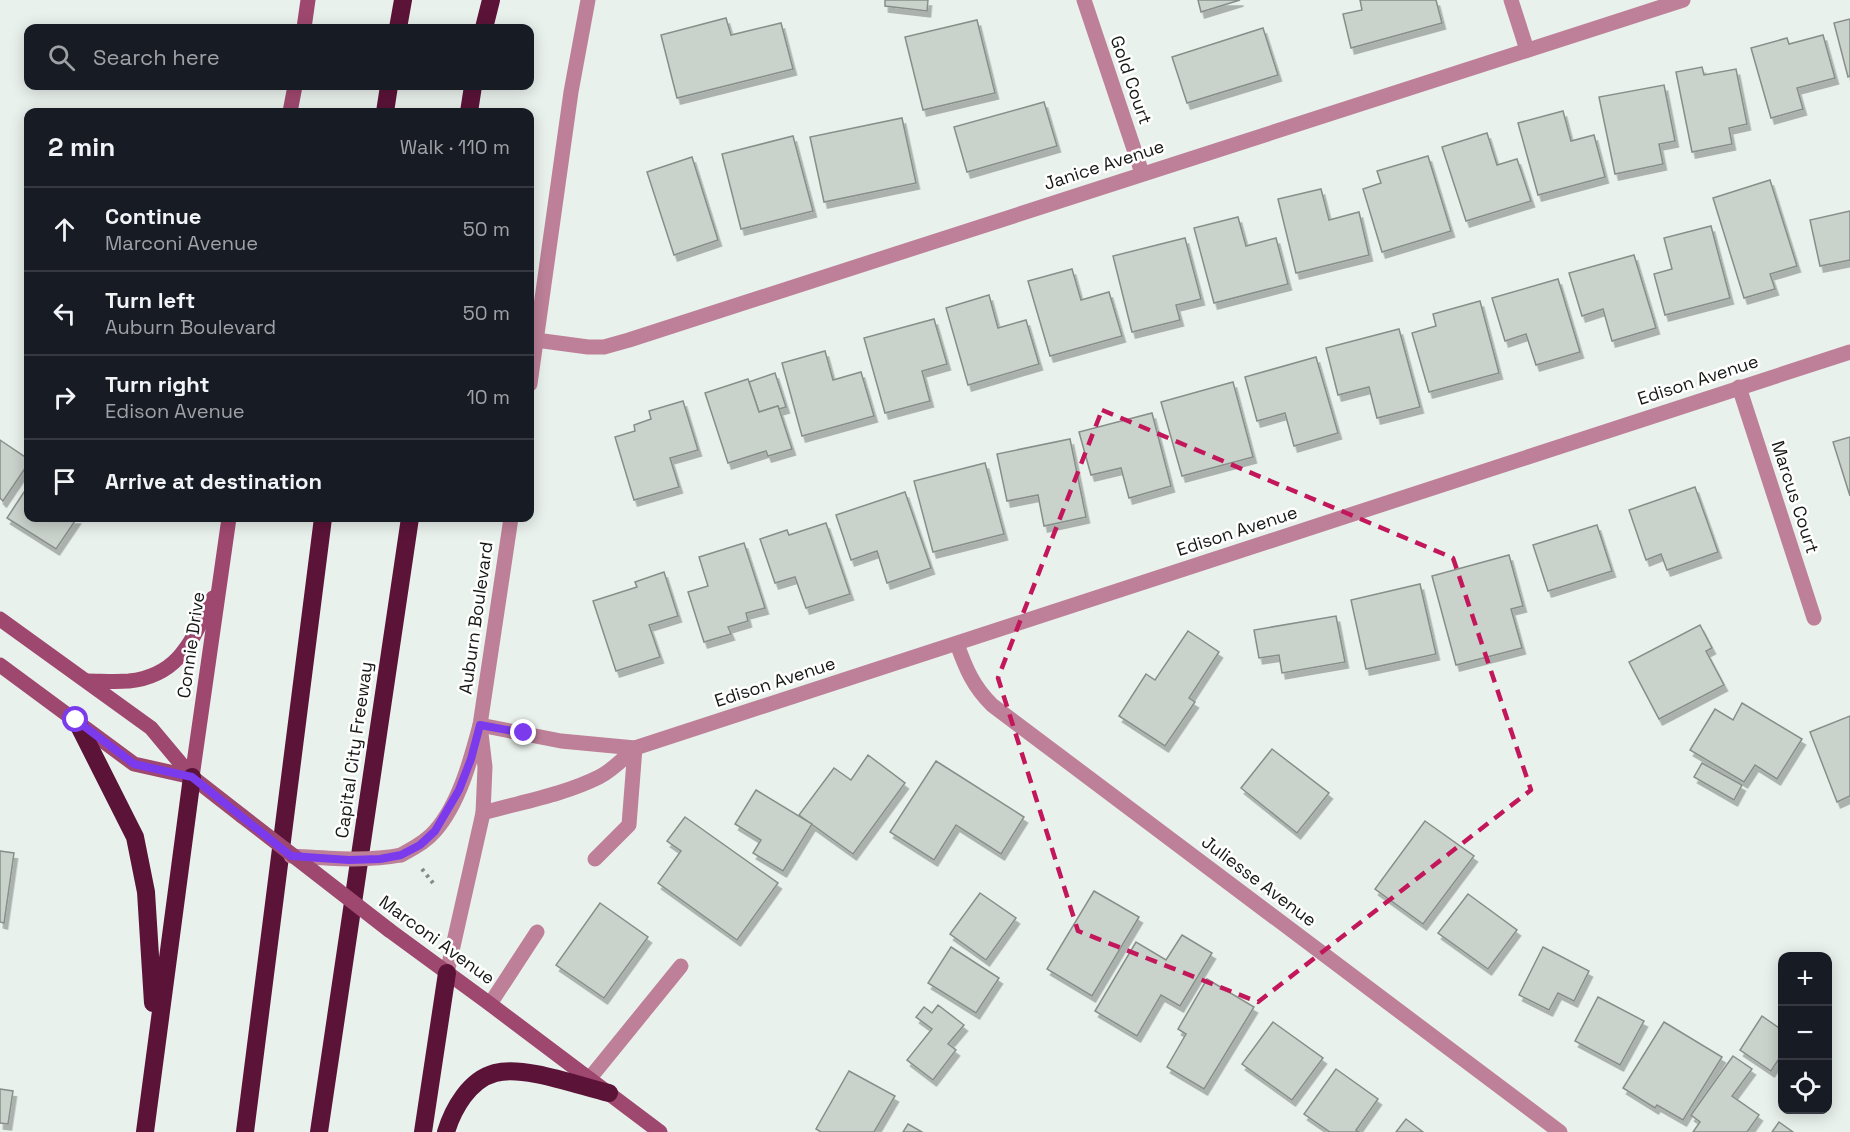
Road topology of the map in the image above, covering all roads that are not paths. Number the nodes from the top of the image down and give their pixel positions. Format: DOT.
graph roads {
  1 [pos="308,0"];
  2 [pos="403,0"];
  3 [pos="491,0"];
  4 [pos="588,0"];
  5 [pos="1084,0"];
  6 [pos="1511,0"];
  7 [pos="1683,0"];
  8 [pos="305,24"];
  9 [pos="399,24"];
  10 [pos="485,24"];
  11 [pos="1527,50"];
  12 [pos="294,90"];
  13 [pos="389,90"];
  14 [pos="473,90"];
  15 [pos="291,108"];
  16 [pos="386,108"];
  17 [pos="470,108"];
  18 [pos="1142,173"];
  19 [pos="536,340"];
  20 [pos="1850,352"];
  21 [pos="534,355"];
  22 [pos="1739,387"];
  23 [pos="228,522"];
  24 [pos="322,522"];
  25 [pos="409,522"];
  26 [pos="510,522"];
  27 [pos="219,587"];
  28 [pos="1814,618"];
  29 [pos="0,619"];
  30 [pos="957,644"];
  31 [pos="0,665"];
  32 [pos="87,681"];
  33 [pos="76,720"];
  34 [pos="480,725"];
  35 [pos="635,748"];
  36 [pos="192,777"];
  37 [pos="483,813"];
  38 [pos="291,856"];
  39 [pos="595,859"];
  40 [pos="537,932"];
  41 [pos="681,966"];
  42 [pos="447,973"];
  43 [pos="490,1004"];
  44 [pos="155,1054"];
  45 [pos="590,1078"];
  46 [pos="609,1093"];
  47 [pos="145,1132"];
  48 [pos="245,1132"];
  49 [pos="319,1132"];
  50 [pos="423,1132"];
  51 [pos="446,1132"];
  52 [pos="660,1132"];
  53 [pos="1560,1132"];
  1 -- 8 [label="main road"];
  2 -- 9 [label="highway"];
  3 -- 10 [label="highway"];
  4 -- 19 [label="street"];
  5 -- 18 [label="street, Gold Court"];
  6 -- 11 [label="street"];
  7 -- 11 [label="street, Janice Avenue"];
  11 -- 18 [label="street, Janice Avenue"];
  12 -- 15 [label="main road"];
  13 -- 16 [label="highway"];
  14 -- 17 [label="highway"];
  18 -- 19 [label="street, Janice Avenue"];
  19 -- 21 [label="street"];
  20 -- 22 [label="street, Edison Avenue"];
  22 -- 28 [label="street, Marcus Court"];
  22 -- 30 [label="street, Edison Avenue"];
  23 -- 27 [label="main road, Connie Drive"];
  24 -- 48 [label="highway"];
  25 -- 49 [label="highway, Capital City Freeway"];
  26 -- 34 [label="street, Auburn Boulevard"];
  27 -- 32 [label="main road"];
  27 -- 36 [label="main road, Connie Drive"];
  29 -- 32 [label="main road, Marconi Avenue"];
  30 -- 35 [label="street, Edison Avenue"];
  30 -- 53 [label="street, Juliesse Avenue"];
  31 -- 33 [label="main road, Marconi Avenue"];
  32 -- 36 [label="main road, Marconi Avenue"];
  33 -- 36 [label="main road, Marconi Avenue"];
  33 -- 44 [label="highway"];
  34 -- 35 [label="street, Edison Avenue"];
  34 -- 37 [label="street, Auburn Boulevard"];
  34 -- 38 [label="street, Auburn Boulevard, bridge"];
  35 -- 37 [label="street, Edison Avenue"];
  35 -- 39 [label="street"];
  36 -- 38 [label="main road, Marconi Avenue, bridge"];
  36 -- 44 [label="highway"];
  37 -- 42 [label="street, Auburn Boulevard"];
  38 -- 42 [label="main road, Marconi Avenue, bridge"];
  40 -- 43 [label="street"];
  41 -- 45 [label="street"];
  42 -- 43 [label="main road, Marconi Avenue"];
  42 -- 50 [label="highway"];
  43 -- 45 [label="main road, Marconi Avenue"];
  44 -- 47 [label="highway"];
  45 -- 46 [label="main road, Marconi Avenue"];
  46 -- 51 [label="highway"];
  46 -- 52 [label="main road, Marconi Avenue"];
}
